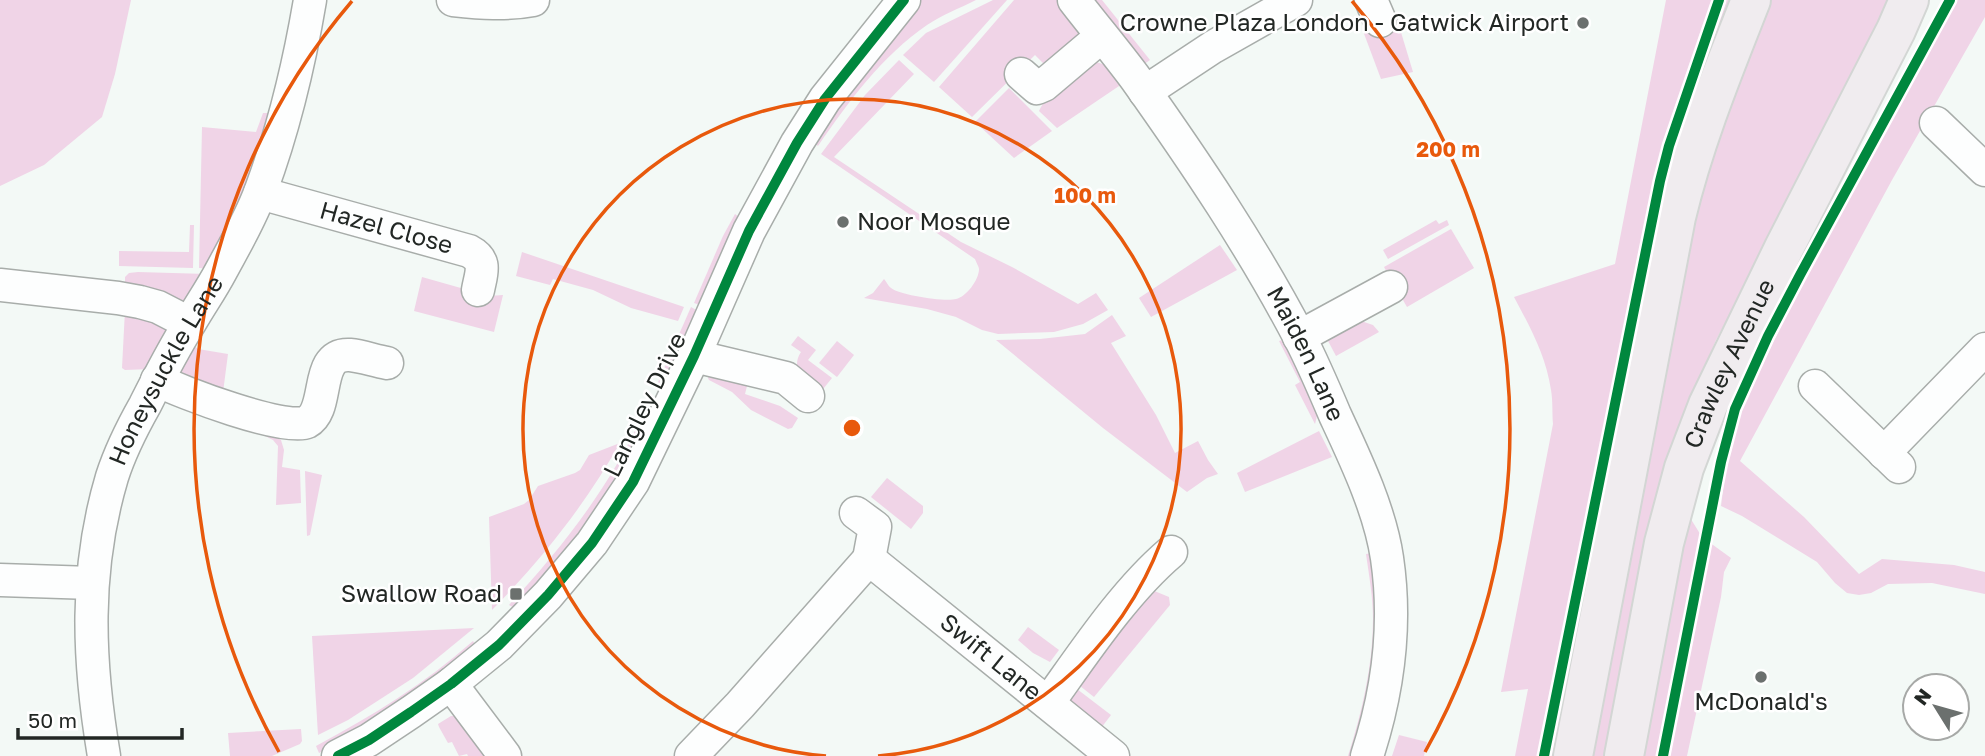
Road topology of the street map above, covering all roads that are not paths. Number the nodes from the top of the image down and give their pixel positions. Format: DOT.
graph roads {
  1 [pos="310,0"];
  2 [pos="453,0"];
  3 [pos="533,0"];
  4 [pos="904,0"];
  5 [pos="1074,0"];
  6 [pos="1296,0"];
  7 [pos="1751,0"];
  8 [pos="1907,10"];
  9 [pos="1102,36"];
  10 [pos="1021,74"];
  11 [pos="1145,92"];
  12 [pos="1936,122"];
  13 [pos="1985,170"];
  14 [pos="260,193"];
  15 [pos="0,285"];
  16 [pos="1391,287"];
  17 [pos="478,290"];
  18 [pos="189,323"];
  19 [pos="1299,337"];
  20 [pos="1985,349"];
  21 [pos="694,356"];
  22 [pos="387,363"];
  23 [pos="158,380"];
  24 [pos="1815,386"];
  25 [pos="808,396"];
  26 [pos="856,513"];
  27 [pos="1171,552"];
  28 [pos="869,558"];
  29 [pos="0,580"];
  30 [pos="92,583"];
  31 [pos="451,684"];
  32 [pos="1048,703"];
  33 [pos="1105,754"];
  34 [pos="104,756"];
  35 [pos="338,756"];
  36 [pos="505,756"];
  37 [pos="691,756"];
  38 [pos="1367,756"];
  39 [pos="1573,756"];
  40 [pos="1624,756"];
  1 -- 14 [label="street, Honeysuckle Lane"];
  2 -- 3 [label="street"];
  4 -- 21 [label="street, Langley Drive"];
  5 -- 9 [label="street, Maiden Lane"];
  6 -- 11 [label="street"];
  7 -- 39 [label="main road"];
  8 -- 40 [label="main road, Crawley Avenue"];
  9 -- 10 [label="street"];
  9 -- 11 [label="street, Maiden Lane"];
  11 -- 19 [label="street, Maiden Lane"];
  12 -- 13 [label="street"];
  14 -- 17 [label="street, Hazel Close"];
  14 -- 18 [label="street, Honeysuckle Lane"];
  15 -- 18 [label="street"];
  16 -- 19 [label="street"];
  18 -- 23 [label="street, Honeysuckle Lane"];
  19 -- 38 [label="street, Maiden Lane"];
  20 -- 24 [label="street"];
  21 -- 25 [label="street"];
  21 -- 31 [label="street, Langley Drive"];
  22 -- 23 [label="street"];
  23 -- 30 [label="street, Honeysuckle Lane"];
  26 -- 28 [label="street"];
  27 -- 32 [label="street"];
  28 -- 32 [label="street, Swift Lane"];
  28 -- 37 [label="street"];
  29 -- 30 [label="street"];
  30 -- 34 [label="street, Honeysuckle Lane"];
  31 -- 35 [label="street, Langley Drive"];
  31 -- 36 [label="street"];
  32 -- 33 [label="street, Swift Lane"];
}
